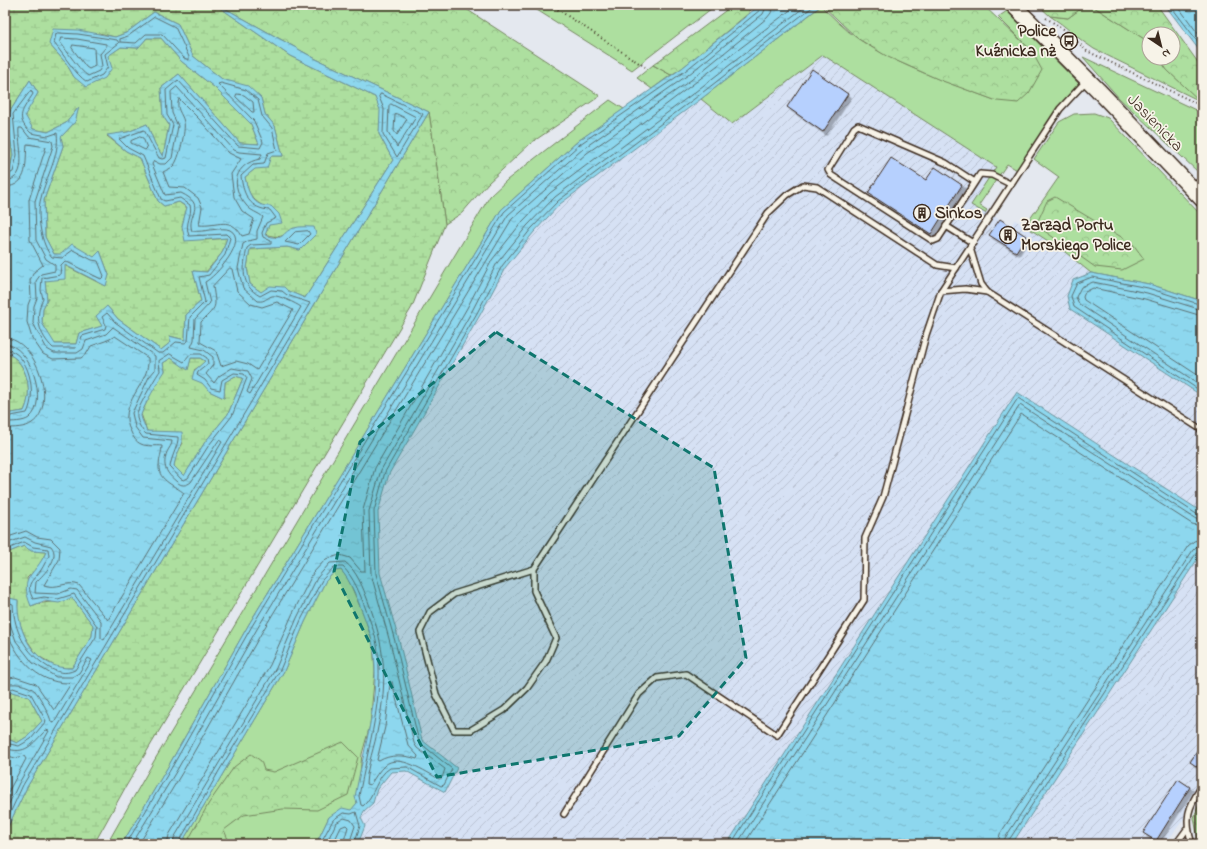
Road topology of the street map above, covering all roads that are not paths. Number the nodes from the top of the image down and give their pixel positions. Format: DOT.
graph roads {
  1 [pos="1014,5"];
  2 [pos="1088,79"];
  3 [pos="1098,90"];
  4 [pos="975,182"];
  5 [pos="1010,184"];
  6 [pos="1202,185"];
  7 [pos="1202,198"];
  8 [pos="946,226"];
  9 [pos="971,245"];
  10 [pos="956,268"];
  11 [pos="941,291"];
  12 [pos="987,292"];
  13 [pos="1202,430"];
  14 [pos="534,569"];
  15 [pos="1202,786"];
  16 [pos="564,814"];
  17 [pos="1187,829"];
  18 [pos="1176,844"];
  19 [pos="1192,844"];
  1 -- 2 [label="main road, Jasienicka"];
  2 -- 3 [label="main road, Jasienicka"];
  2 -- 5 [label="lane"];
  3 -- 6 [label="main road, Jasienicka"];
  3 -- 7 [label="main road, Jasienicka"];
  4 -- 5 [label="lane"];
  4 -- 8 [label="lane"];
  4 -- 8 [label="lane"];
  5 -- 9 [label="lane"];
  8 -- 9 [label="lane"];
  9 -- 10 [label="lane"];
  9 -- 12 [label="lane"];
  10 -- 11 [label="lane"];
  10 -- 14 [label="lane"];
  11 -- 12 [label="lane"];
  11 -- 16 [label="lane"];
  12 -- 13 [label="lane"];
  14 -- 14 [label="lane"];
  15 -- 17 [label="lane"];
  17 -- 18 [label="lane"];
  17 -- 19 [label="lane"];
}
